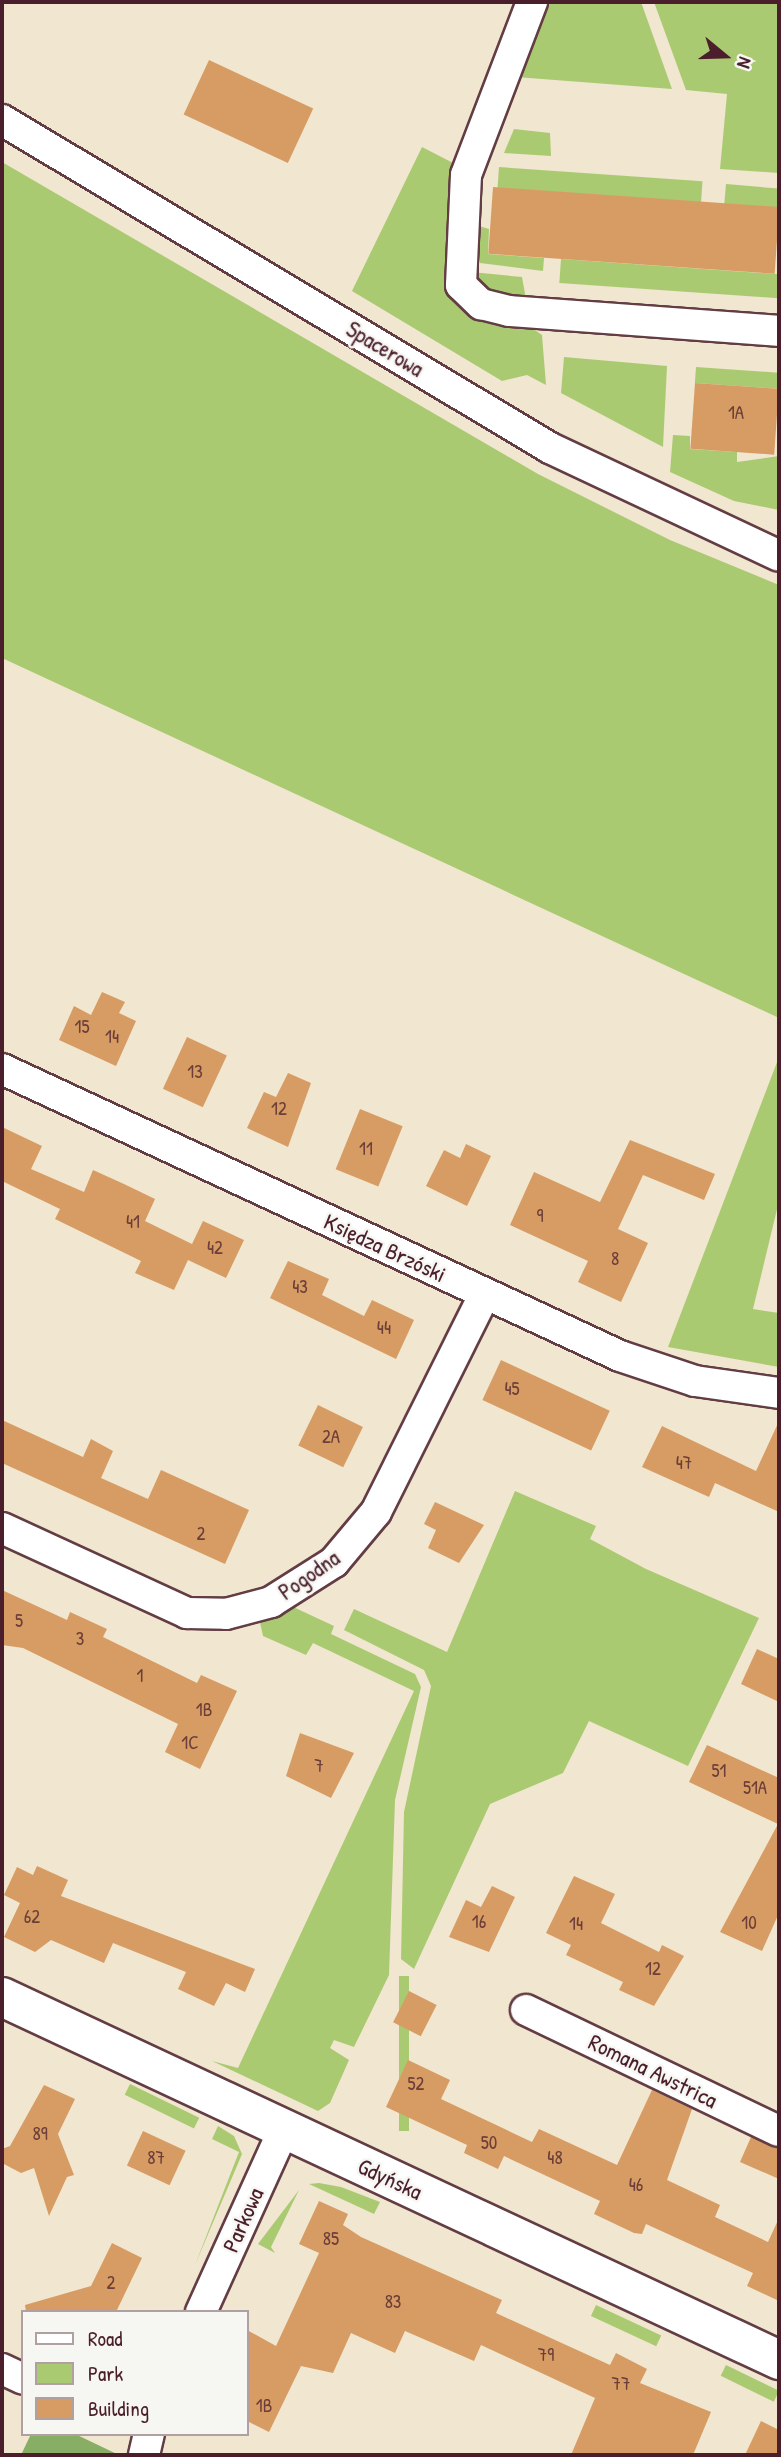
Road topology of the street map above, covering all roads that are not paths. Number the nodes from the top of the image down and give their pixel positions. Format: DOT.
graph roads {
  1 [pos="532,2"];
  2 [pos="2,120"];
  3 [pos="779,331"];
  4 [pos="779,556"];
  5 [pos="2,1069"];
  6 [pos="484,1294"];
  7 [pos="779,1393"];
  8 [pos="2,1528"];
  9 [pos="2,1997"];
  10 [pos="526,2010"];
  11 [pos="284,2129"];
  12 [pos="779,2131"];
  13 [pos="202,2310"];
  14 [pos="779,2360"];
  15 [pos="2,2369"];
  16 [pos="21,2378"];
  1 -- 3 [label="street"];
  2 -- 4 [label="street, Spacerowa"];
  5 -- 6 [label="street, Księdza Brzóski"];
  6 -- 7 [label="street, Księdza Brzóski"];
  6 -- 8 [label="street, Pogodna"];
  9 -- 11 [label="street, Gdyńska"];
  10 -- 12 [label="street, Romana Awstrica"];
  11 -- 13 [label="street, Parkowa"];
  11 -- 14 [label="street, Gdyńska"];
  15 -- 16 [label="street"];
}
